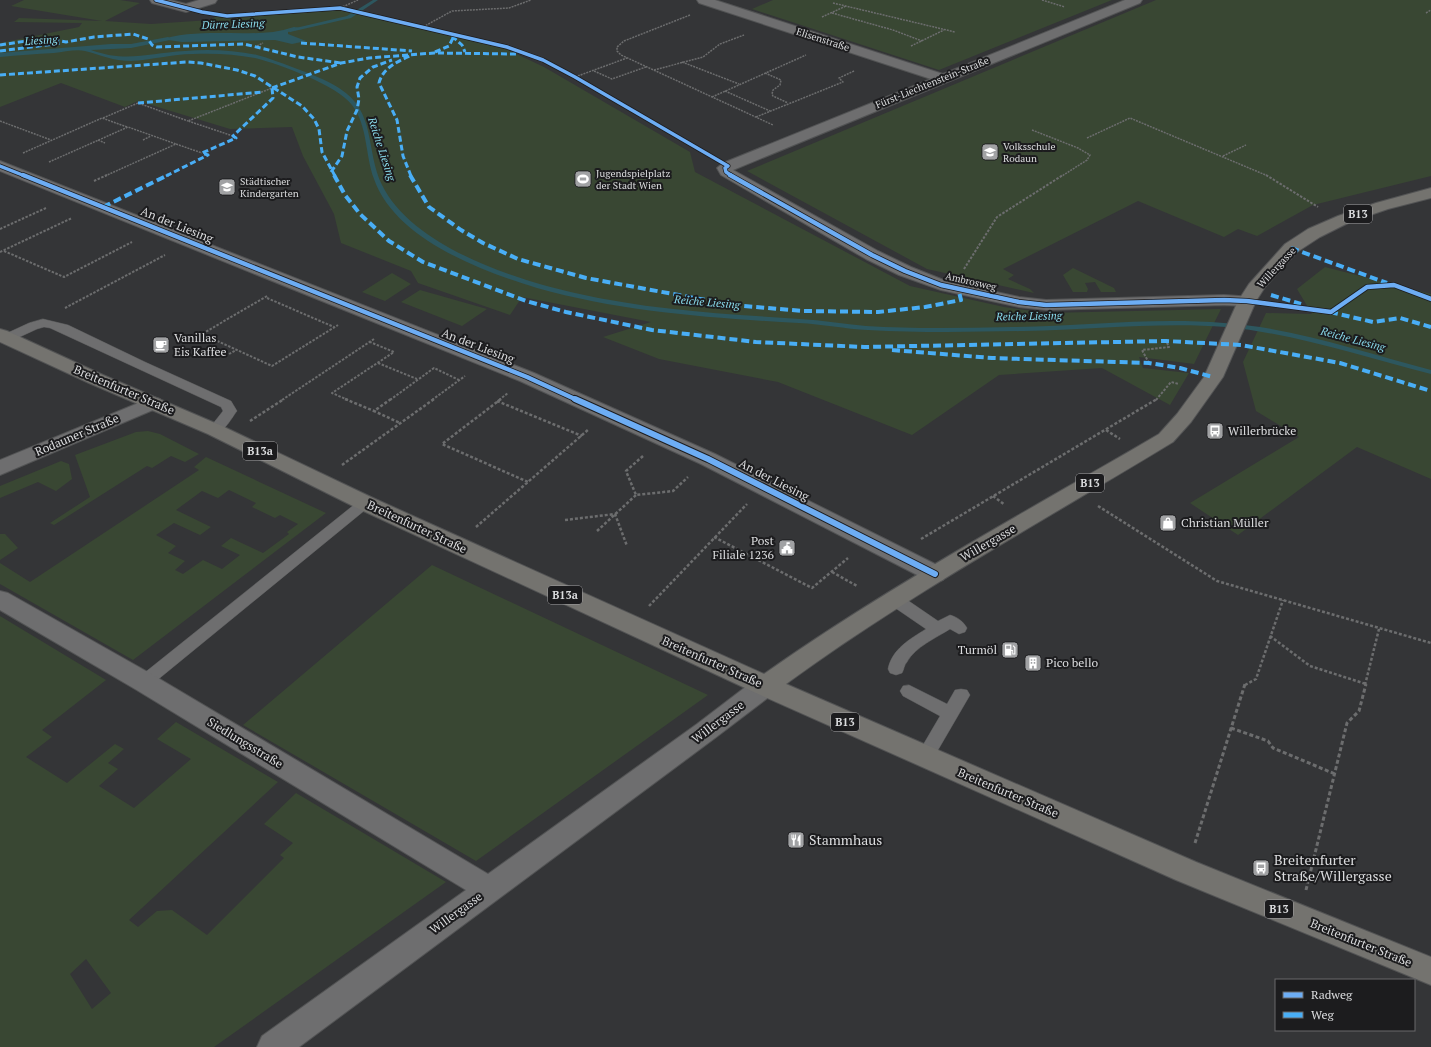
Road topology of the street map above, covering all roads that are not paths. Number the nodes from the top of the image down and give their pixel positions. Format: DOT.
graph roads {
  1 [pos="156,0"];
  2 [pos="211,0"];
  3 [pos="703,0"];
  4 [pos="1136,0"];
  5 [pos="744,3"];
  6 [pos="730,9"];
  7 [pos="943,78"];
  8 [pos="0,166"];
  9 [pos="728,166"];
  10 [pos="1431,193"];
  11 [pos="1245,306"];
  12 [pos="3,337"];
  13 [pos="153,402"];
  14 [pos="215,430"];
  15 [pos="0,468"];
  16 [pos="365,503"];
  17 [pos="935,574"];
  18 [pos="0,598"];
  19 [pos="894,599"];
  20 [pos="959,628"];
  21 [pos="938,629"];
  22 [pos="896,669"];
  23 [pos="144,682"];
  24 [pos="765,686"];
  25 [pos="909,691"];
  26 [pos="961,695"];
  27 [pos="951,714"];
  28 [pos="925,757"];
  29 [pos="489,889"];
  30 [pos="1431,971"];
  31 [pos="283,1045"];
  1 -- 2 [label="street"];
  3 -- 6 [label="street, Elisenstraße"];
  4 -- 7 [label="street, Fürst-Liechtenstein-Straße"];
  5 -- 6 [label="street"];
  6 -- 7 [label="street, Elisenstraße"];
  7 -- 9 [label="street, Fürst-Liechtenstein-Straße"];
  8 -- 17 [label="street, An der Liesing"];
  9 -- 11 [label="street, Ambrosweg"];
  10 -- 11 [label="main road, Willergasse / B13"];
  11 -- 17 [label="main road, Willergasse / B13"];
  12 -- 13 [label="main road, Breitenfurter Straße / B13a"];
  12 -- 14 [label="lane"];
  13 -- 14 [label="main road, Breitenfurter Straße / B13a"];
  13 -- 15 [label="street, Rodauner Straße"];
  14 -- 16 [label="main road, Breitenfurter Straße / B13a"];
  16 -- 23 [label="lane"];
  16 -- 24 [label="main road, Breitenfurter Straße / B13a"];
  17 -- 19 [label="main road, Willergasse / B13"];
  18 -- 23 [label="street, Siedlungsstraße"];
  19 -- 21 [label="lane"];
  19 -- 24 [label="main road, Willergasse / B13"];
  20 -- 21 [label="lane"];
  21 -- 22 [label="lane"];
  23 -- 29 [label="street, Siedlungsstraße"];
  24 -- 28 [label="main road, Breitenfurter Straße / B13"];
  24 -- 29 [label="street, Willergasse"];
  25 -- 27 [label="lane"];
  26 -- 27 [label="lane"];
  27 -- 28 [label="lane"];
  28 -- 30 [label="main road, Breitenfurter Straße / B13"];
  29 -- 31 [label="street, Willergasse"];
}
